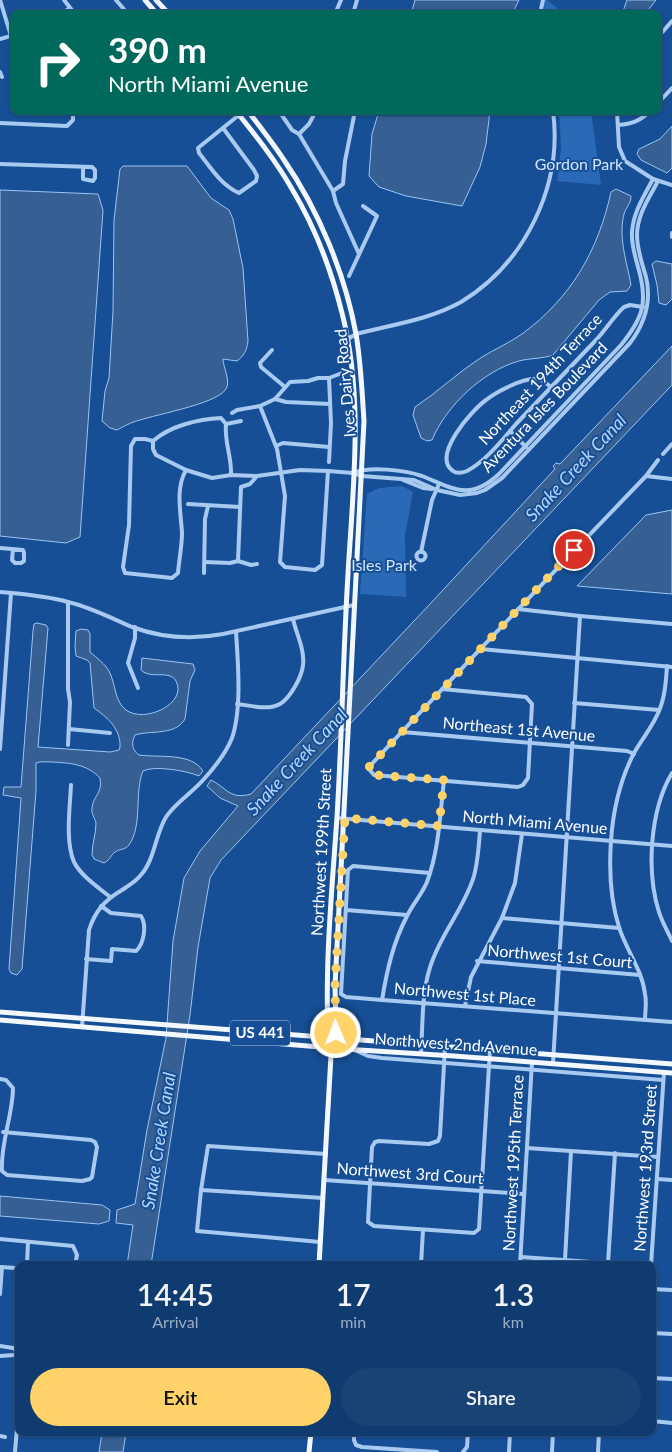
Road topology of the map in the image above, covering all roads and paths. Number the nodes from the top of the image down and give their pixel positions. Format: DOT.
graph roads {
  1 [pos="0,0"];
  2 [pos="64,0"];
  3 [pos="116,0"];
  4 [pos="145,0"];
  5 [pos="156,0"];
  6 [pos="70,8"];
  7 [pos="67,10"];
  8 [pos="125,10"];
  9 [pos="154,10"];
  10 [pos="165,10"];
  11 [pos="672,21"];
  12 [pos="10,30"];
  13 [pos="662,33"];
  14 [pos="0,72"];
  15 [pos="2,77"];
  16 [pos="672,88"];
  17 [pos="662,99"];
  18 [pos="73,115"];
  19 [pos="238,115"];
  20 [pos="244,115"];
  21 [pos="245,115"];
  22 [pos="282,115"];
  23 [pos="314,115"];
  24 [pos="354,115"];
  25 [pos="553,115"];
  26 [pos="617,115"];
  27 [pos="646,115"];
  28 [pos="0,124"];
  29 [pos="618,125"];
  30 [pos="223,128"];
  31 [pos="299,134"];
  32 [pos="0,164"];
  33 [pos="83,167"];
  34 [pos="653,179"];
  35 [pos="658,181"];
  36 [pos="672,185"];
  37 [pos="333,191"];
  38 [pos="364,206"];
  39 [pos="324,233"];
  40 [pos="672,233"];
  41 [pos="316,236"];
  42 [pos="672,237"];
  43 [pos="359,254"];
  44 [pos="349,276"];
  45 [pos="642,307"];
  46 [pos="647,308"];
  47 [pos="356,334"];
  48 [pos="348,339"];
  49 [pos="272,350"];
  50 [pos="352,372"];
  51 [pos="329,378"];
  52 [pos="285,387"];
  53 [pos="551,387"];
  54 [pos="275,399"];
  55 [pos="330,404"];
  56 [pos="260,406"];
  57 [pos="232,413"];
  58 [pos="241,421"];
  59 [pos="226,424"];
  60 [pos="510,431"];
  61 [pos="153,441"];
  62 [pos="672,444"];
  63 [pos="276,446"];
  64 [pos="329,447"];
  65 [pos="528,448"];
  66 [pos="663,454"];
  67 [pos="658,460"];
  68 [pos="329,462"];
  69 [pos="362,469"];
  70 [pos="186,470"];
  71 [pos="328,471"];
  72 [pos="279,472"];
  73 [pos="353,473"];
  74 [pos="231,475"];
  75 [pos="257,476"];
  76 [pos="362,476"];
  77 [pos="646,476"];
  78 [pos="672,479"];
  79 [pos="439,484"];
  80 [pos="437,490"];
  81 [pos="188,504"];
  82 [pos="208,506"];
  83 [pos="240,507"];
  84 [pos="0,548"];
  85 [pos="13,549"];
  86 [pos="421,552"];
  87 [pos="205,562"];
  88 [pos="238,562"];
  89 [pos="256,564"];
  90 [pos="204,573"];
  91 [pos="0,592"];
  92 [pos="11,593"];
  93 [pos="68,602"];
  94 [pos="354,605"];
  95 [pos="346,606"];
  96 [pos="518,609"];
  97 [pos="580,616"];
  98 [pos="293,619"];
  99 [pos="672,624"];
  100 [pos="134,628"];
  101 [pos="236,632"];
  102 [pos="481,649"];
  103 [pos="577,657"];
  104 [pos="670,666"];
  105 [pos="138,688"];
  106 [pos="442,689"];
  107 [pos="574,703"];
  108 [pos="237,704"];
  109 [pos="659,710"];
  110 [pos="69,729"];
  111 [pos="402,732"];
  112 [pos="110,733"];
  113 [pos="530,743"];
  114 [pos="68,745"];
  115 [pos="572,746"];
  116 [pos="0,749"];
  117 [pos="634,754"];
  118 [pos="672,772"];
  119 [pos="444,780"];
  120 [pos="71,785"];
  121 [pos="336,818"];
  122 [pos="345,818"];
  123 [pos="439,826"];
  124 [pos="480,830"];
  125 [pos="522,834"];
  126 [pos="566,837"];
  127 [pos="611,841"];
  128 [pos="652,844"];
  129 [pos="672,846"];
  130 [pos="430,873"];
  131 [pos="110,897"];
  132 [pos="101,906"];
  133 [pos="346,910"];
  134 [pos="407,915"];
  135 [pos="502,918"];
  136 [pos="562,923"];
  137 [pos="619,928"];
  138 [pos="672,941"];
  139 [pos="86,960"];
  140 [pos="478,961"];
  141 [pos="558,968"];
  142 [pos="640,975"];
  143 [pos="382,1000"];
  144 [pos="424,1003"];
  145 [pos="465,1006"];
  146 [pos="0,1012"];
  147 [pos="556,1014"];
  148 [pos="82,1019"];
  149 [pos="0,1020"];
  150 [pos="645,1020"];
  151 [pos="132,1022"];
  152 [pos="672,1022"];
  153 [pos="82,1027"];
  154 [pos="132,1031"];
  155 [pos="242,1031"];
  156 [pos="332,1038"];
  157 [pos="242,1040"];
  158 [pos="421,1045"];
  159 [pos="446,1047"];
  160 [pos="332,1048"];
  161 [pos="355,1050"];
  162 [pos="490,1050"];
  163 [pos="421,1054"];
  164 [pos="553,1055"];
  165 [pos="444,1056"];
  166 [pos="491,1059"];
  167 [pos="532,1062"];
  168 [pos="444,1063"];
  169 [pos="553,1063"];
  170 [pos="672,1064"];
  171 [pos="490,1066"];
  172 [pos="531,1070"];
  173 [pos="664,1072"];
  174 [pos="672,1072"];
  175 [pos="0,1079"];
  176 [pos="663,1080"];
  177 [pos="3,1132"];
  178 [pos="527,1148"];
  179 [pos="571,1151"];
  180 [pos="614,1153"];
  181 [pos="326,1154"];
  182 [pos="658,1157"];
  183 [pos="657,1179"];
  184 [pos="324,1180"];
  185 [pos="672,1180"];
  186 [pos="369,1183"];
  187 [pos="201,1190"];
  188 [pos="482,1191"];
  189 [pos="523,1194"];
  190 [pos="323,1198"];
  191 [pos="424,1230"];
  192 [pos="0,1239"];
  193 [pos="28,1242"];
  194 [pos="320,1242"];
  195 [pos="521,1258"];
  196 [pos="565,1260"];
  197 [pos="27,1261"];
  198 [pos="76,1261"];
  199 [pos="319,1261"];
  200 [pos="421,1261"];
  201 [pos="521,1261"];
  202 [pos="579,1261"];
  203 [pos="608,1261"];
  204 [pos="651,1261"];
  205 [pos="1,1267"];
  206 [pos="15,1268"];
  207 [pos="656,1289"];
  208 [pos="672,1290"];
  209 [pos="0,1294"];
  210 [pos="656,1333"];
  211 [pos="672,1334"];
  212 [pos="1,1347"];
  213 [pos="15,1349"];
  214 [pos="15,1355"];
  215 [pos="0,1356"];
  216 [pos="656,1378"];
  217 [pos="672,1379"];
  218 [pos="656,1421"];
  219 [pos="672,1423"];
  220 [pos="0,1436"];
  221 [pos="17,1436"];
  222 [pos="310,1436"];
  223 [pos="354,1436"];
  224 [pos="468,1436"];
  225 [pos="510,1436"];
  226 [pos="553,1436"];
  227 [pos="599,1436"];
  228 [pos="6,1437"];
  229 [pos="410,1451"];
  230 [pos="16,1452"];
  231 [pos="310,1452"];
  232 [pos="437,1452"];
  233 [pos="463,1452"];
  234 [pos="508,1452"];
  235 [pos="552,1452"];
  236 [pos="598,1452"];
  1 -- 12 [label="street"];
  2 -- 6 [label="street"];
  3 -- 8 [label="street"];
  4 -- 9 [label="main road"];
  5 -- 10 [label="main road"];
  6 -- 7 [label="street"];
  11 -- 13 [label="street"];
  14 -- 15 [label="street"];
  16 -- 17 [label="street"];
  18 -- 28 [label="street"];
  19 -- 30 [label="street"];
  20 -- 41 [label="main road, Ives Dairy Road"];
  21 -- 39 [label="main road, Ives Dairy Road"];
  22 -- 31 [label="street"];
  23 -- 31 [label="street"];
  24 -- 37 [label="street"];
  25 -- 47 [label="street"];
  26 -- 29 [label="street"];
  27 -- 29 [label="street"];
  29 -- 34 [label="street"];
  30 -- 30 [label="street"];
  31 -- 37 [label="street"];
  32 -- 33 [label="street"];
  33 -- 33 [label="street"];
  34 -- 35 [label="street"];
  34 -- 45 [label="street, Aventura Isles Boulevard"];
  35 -- 36 [label="street"];
  35 -- 46 [label="street, Aventura Isles Boulevard"];
  37 -- 43 [label="street"];
  38 -- 43 [label="street"];
  39 -- 41 [label="street"];
  39 -- 47 [label="main road, Ives Dairy Road"];
  40 -- 42 [label="street"];
  41 -- 48 [label="main road, Ives Dairy Road"];
  43 -- 44 [label="street"];
  45 -- 46 [label="street, Northeast 194th Terrace"];
  45 -- 53 [label="street, Northeast 194th Terrace"];
  45 -- 65 [label="street, Aventura Isles Boulevard"];
  46 -- 65 [label="street, Aventura Isles Boulevard"];
  47 -- 48 [label="street"];
  47 -- 69 [label="main road, Ives Dairy Road"];
  48 -- 50 [label="main road, Ives Dairy Road"];
  49 -- 52 [label="street"];
  50 -- 51 [label="street"];
  50 -- 73 [label="main road, Ives Dairy Road"];
  51 -- 52 [label="street"];
  51 -- 55 [label="street"];
  52 -- 54 [label="street"];
  53 -- 60 [label="street, Northeast 194th Terrace"];
  53 -- 60 [label="street, Northeast 194th Terrace"];
  54 -- 55 [label="street"];
  54 -- 56 [label="street"];
  55 -- 64 [label="street"];
  56 -- 57 [label="street"];
  56 -- 63 [label="street"];
  58 -- 59 [label="street"];
  59 -- 61 [label="street"];
  59 -- 74 [label="street"];
  60 -- 65 [label="street"];
  61 -- 70 [label="street"];
  61 -- 70 [label="street"];
  62 -- 66 [label="street"];
  63 -- 64 [label="street"];
  63 -- 72 [label="street"];
  64 -- 68 [label="street"];
  65 -- 79 [label="street, Aventura Isles Boulevard"];
  65 -- 80 [label="street, Aventura Isles Boulevard"];
  67 -- 77 [label="street"];
  69 -- 73 [label="street, Aventura Isles Boulevard"];
  69 -- 76 [label="main road, Ives Dairy Road"];
  69 -- 79 [label="street, Aventura Isles Boulevard"];
  70 -- 74 [label="street"];
  71 -- 72 [label="street"];
  71 -- 72 [label="street"];
  71 -- 73 [label="street"];
  72 -- 75 [label="street"];
  73 -- 76 [label="street, Aventura Isles Boulevard"];
  73 -- 95 [label="main road, Ives Dairy Road"];
  74 -- 75 [label="street"];
  75 -- 83 [label="street"];
  76 -- 80 [label="street, Aventura Isles Boulevard"];
  76 -- 94 [label="main road, Northwest 199th Street"];
  77 -- 78 [label="street"];
  77 -- 96 [label="street"];
  79 -- 80 [label="street"];
  80 -- 86 [label="street"];
  81 -- 82 [label="street"];
  82 -- 83 [label="street"];
  82 -- 87 [label="street"];
  83 -- 88 [label="street"];
  84 -- 85 [label="street"];
  87 -- 88 [label="street"];
  87 -- 90 [label="street"];
  88 -- 89 [label="street"];
  91 -- 92 [label="street"];
  92 -- 93 [label="street"];
  92 -- 116 [label="street"];
  93 -- 100 [label="street"];
  93 -- 110 [label="street"];
  94 -- 95 [label="street"];
  94 -- 122 [label="main road, Northwest 199th Street"];
  95 -- 98 [label="street"];
  95 -- 121 [label="main road, Northwest 199th Street"];
  96 -- 97 [label="street"];
  96 -- 102 [label="street"];
  97 -- 99 [label="street"];
  97 -- 103 [label="street"];
  98 -- 101 [label="street"];
  98 -- 108 [label="street"];
  100 -- 101 [label="street"];
  100 -- 105 [label="street"];
  101 -- 108 [label="street"];
  102 -- 103 [label="street"];
  102 -- 106 [label="street"];
  103 -- 104 [label="street"];
  103 -- 107 [label="street"];
  104 -- 109 [label="street"];
  106 -- 111 [label="street"];
  106 -- 113 [label="street"];
  107 -- 109 [label="street"];
  107 -- 115 [label="street"];
  108 -- 131 [label="street"];
  109 -- 117 [label="street"];
  110 -- 112 [label="street"];
  110 -- 114 [label="street"];
  111 -- 113 [label="street, Northeast 1st Avenue"];
  111 -- 119 [label="street"];
  113 -- 115 [label="street, Northeast 1st Avenue"];
  113 -- 119 [label="street"];
  115 -- 117 [label="street, Northeast 1st Avenue"];
  115 -- 126 [label="street"];
  117 -- 127 [label="street"];
  118 -- 128 [label="street"];
  119 -- 123 [label="street"];
  120 -- 131 [label="street"];
  121 -- 122 [label="street, North Miami Avenue"];
  121 -- 156 [label="main road, Northwest 199th Street"];
  122 -- 123 [label="street, North Miami Avenue"];
  122 -- 156 [label="main road, Northwest 199th Street"];
  123 -- 124 [label="street, North Miami Avenue"];
  123 -- 130 [label="street"];
  124 -- 125 [label="street, North Miami Avenue"];
  124 -- 144 [label="street"];
  125 -- 126 [label="street, North Miami Avenue"];
  125 -- 135 [label="street"];
  126 -- 127 [label="street, North Miami Avenue"];
  126 -- 136 [label="street"];
  127 -- 128 [label="street, North Miami Avenue"];
  127 -- 137 [label="street"];
  128 -- 129 [label="street, North Miami Avenue"];
  128 -- 138 [label="street"];
  130 -- 133 [label="street"];
  130 -- 134 [label="street"];
  131 -- 132 [label="street"];
  132 -- 139 [label="street"];
  132 -- 139 [label="street"];
  133 -- 134 [label="street"];
  133 -- 143 [label="street, Northwest 1st Place"];
  134 -- 143 [label="street"];
  135 -- 136 [label="street"];
  135 -- 140 [label="street"];
  136 -- 137 [label="street"];
  136 -- 141 [label="street"];
  137 -- 142 [label="street"];
  139 -- 148 [label="street"];
  140 -- 141 [label="street, Northwest 1st Court"];
  140 -- 145 [label="street"];
  141 -- 142 [label="street, Northwest 1st Court"];
  141 -- 147 [label="street"];
  142 -- 150 [label="street"];
  143 -- 144 [label="street, Northwest 1st Place"];
  144 -- 145 [label="street, Northwest 1st Place"];
  144 -- 158 [label="street"];
  145 -- 147 [label="street, Northwest 1st Place"];
  146 -- 148 [label="main road, Northwest 2nd Avenue / US 441"];
  147 -- 150 [label="street, Northwest 1st Place"];
  147 -- 164 [label="street"];
  148 -- 151 [label="main road, Northwest 2nd Avenue / US 441"];
  148 -- 153 [label="street"];
  149 -- 153 [label="main road, Northwest 2nd Avenue / US 441"];
  150 -- 152 [label="street, Northwest 1st Place"];
  151 -- 154 [label="street"];
  151 -- 155 [label="main road, Northwest 2nd Avenue / US 441"];
  153 -- 154 [label="main road, Northwest 2nd Avenue / US 441"];
  154 -- 157 [label="main road, Northwest 2nd Avenue / US 441"];
  155 -- 156 [label="main road, Northwest 2nd Avenue / US 441"];
  155 -- 157 [label="street"];
  156 -- 158 [label="main road, Northwest 2nd Avenue / US 441"];
  156 -- 160 [label="main road, Northwest 199th Street"];
  157 -- 160 [label="main road, Northwest 2nd Avenue / US 441"];
  158 -- 159 [label="main road, Northwest 2nd Avenue / US 441"];
  158 -- 163 [label="street"];
  159 -- 162 [label="main road, Northwest 2nd Avenue / US 441"];
  159 -- 165 [label="street"];
  160 -- 161 [label="main road, Northwest 2nd Avenue / US 441"];
  160 -- 181 [label="main road, Northwest 199th Street"];
  161 -- 163 [label="main road, Northwest 2nd Avenue / US 441"];
  161 -- 168 [label="street"];
  162 -- 164 [label="main road, Northwest 2nd Avenue / US 441"];
  162 -- 166 [label="street"];
  163 -- 165 [label="main road, Northwest 2nd Avenue / US 441"];
  164 -- 169 [label="street"];
  164 -- 170 [label="main road, Northwest 2nd Avenue / US 441"];
  165 -- 166 [label="main road, Northwest 2nd Avenue / US 441"];
  165 -- 168 [label="street"];
  166 -- 167 [label="main road, Northwest 2nd Avenue / US 441"];
  166 -- 171 [label="street"];
  167 -- 169 [label="main road, Northwest 2nd Avenue / US 441"];
  167 -- 172 [label="street, Northwest 195th Terrace"];
  168 -- 171 [label="street"];
  168 -- 186 [label="street"];
  169 -- 173 [label="main road, Northwest 2nd Avenue / US 441"];
  171 -- 172 [label="street"];
  171 -- 188 [label="street"];
  172 -- 176 [label="street"];
  172 -- 178 [label="street, Northwest 195th Terrace"];
  173 -- 174 [label="main road, Northwest 2nd Avenue / US 441"];
  173 -- 176 [label="street, Northwest 193rd Street"];
  175 -- 177 [label="street"];
  176 -- 182 [label="street, Northwest 193rd Street"];
  177 -- 177 [label="street"];
  178 -- 179 [label="street"];
  178 -- 189 [label="street, Northwest 195th Terrace"];
  179 -- 180 [label="street"];
  179 -- 196 [label="street"];
  180 -- 182 [label="street"];
  180 -- 203 [label="street"];
  181 -- 184 [label="main road, Northwest 199th Street"];
  181 -- 187 [label="street"];
  182 -- 183 [label="street, Northwest 193rd Street"];
  183 -- 185 [label="street"];
  183 -- 204 [label="street, Northwest 193rd Street"];
  184 -- 186 [label="street, Northwest 3rd Court"];
  184 -- 190 [label="main road, Northwest 199th Street"];
  186 -- 188 [label="street, Northwest 3rd Court"];
  186 -- 191 [label="street"];
  187 -- 190 [label="street, Northwest 3rd Court"];
  187 -- 194 [label="street"];
  188 -- 189 [label="street, Northwest 3rd Court"];
  188 -- 191 [label="street"];
  189 -- 195 [label="street, Northwest 195th Terrace"];
  190 -- 194 [label="main road, Northwest 199th Street"];
  191 -- 200 [label="street"];
  192 -- 193 [label="street"];
  193 -- 197 [label="street"];
  193 -- 198 [label="street"];
  194 -- 199 [label="main road, Northwest 199th Street"];
  195 -- 196 [label="street"];
  195 -- 201 [label="street, Northwest 195th Terrace"];
  196 -- 202 [label="street"];
  205 -- 206 [label="street"];
  205 -- 209 [label="street"];
  207 -- 208 [label="street"];
  210 -- 211 [label="street"];
  212 -- 213 [label="street"];
  214 -- 215 [label="street"];
  216 -- 217 [label="street"];
  218 -- 219 [label="street"];
  220 -- 228 [label="street"];
  221 -- 230 [label="street"];
  222 -- 231 [label="main road"];
  223 -- 229 [label="street"];
  224 -- 233 [label="street"];
  225 -- 234 [label="street"];
  226 -- 235 [label="street"];
  227 -- 236 [label="street"];
  229 -- 232 [label="street"];
}
